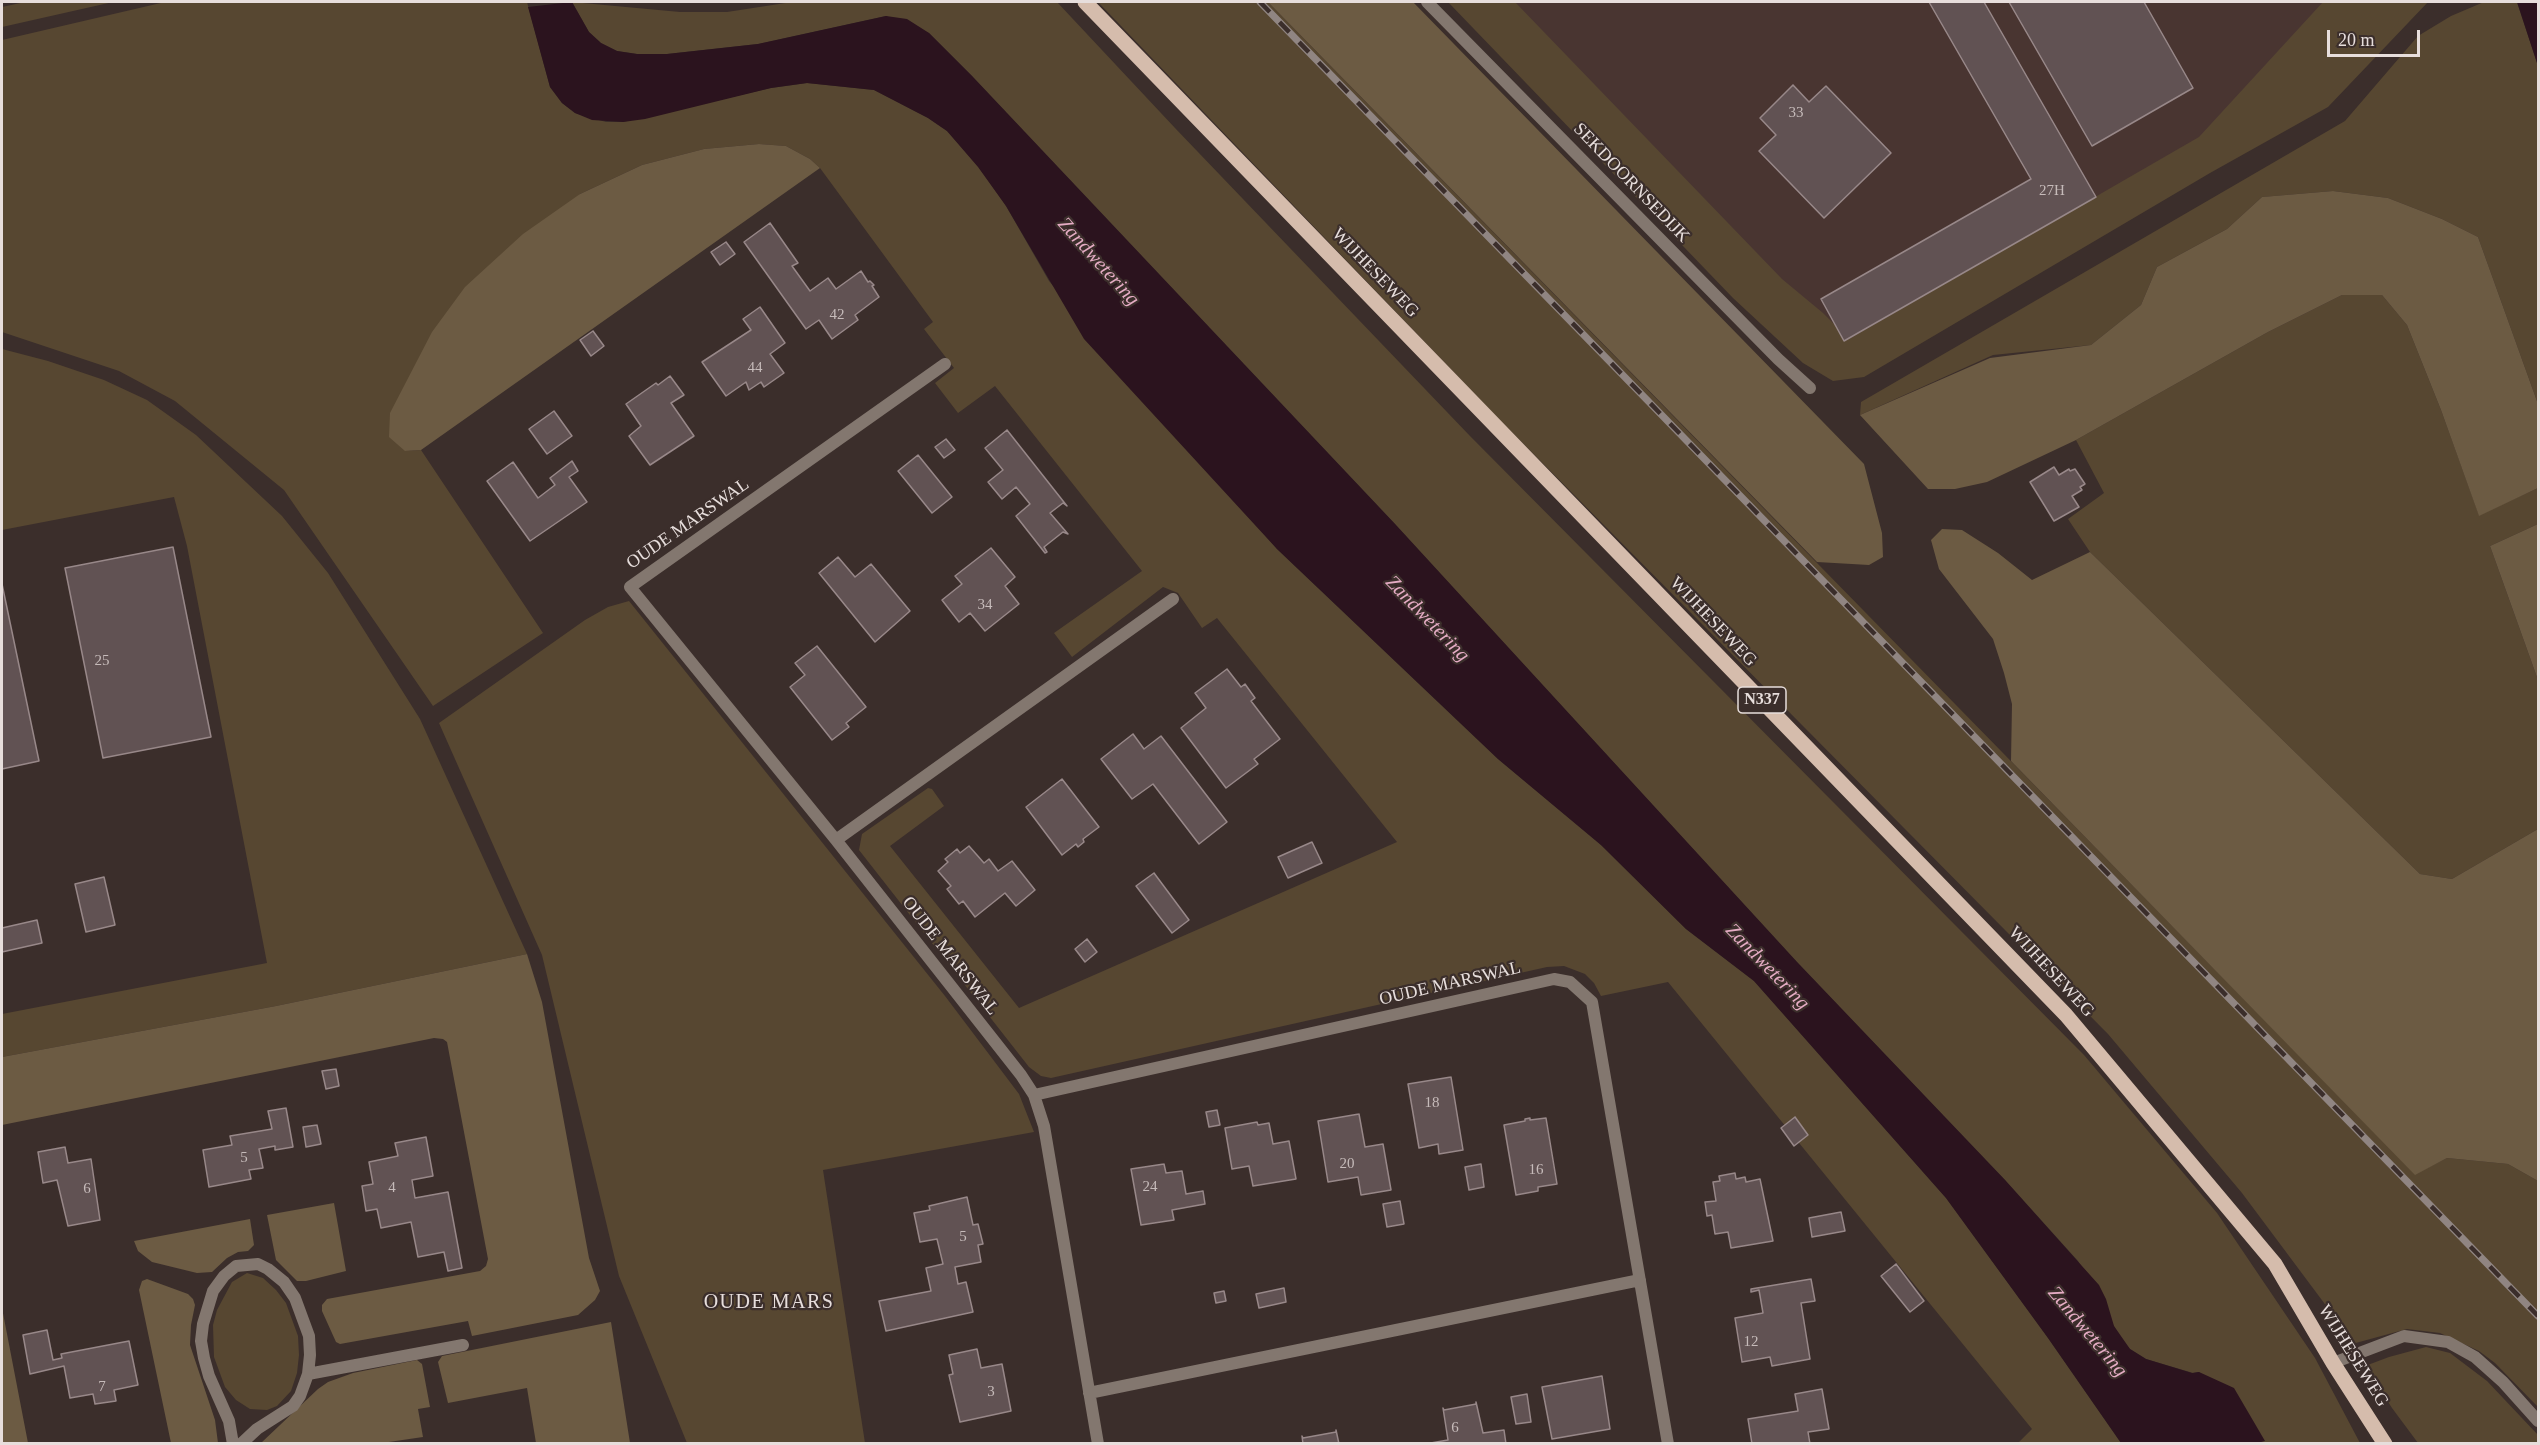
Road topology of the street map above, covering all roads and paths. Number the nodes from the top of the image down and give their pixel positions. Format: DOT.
graph roads {
  1 [pos="1084,2"];
  2 [pos="1427,2"];
  3 [pos="945,364"];
  4 [pos="1810,388"];
  5 [pos="1173,599"];
  6 [pos="836,840"];
  7 [pos="1034,1095"];
  8 [pos="1640,1280"];
  9 [pos="462,1345"];
  10 [pos="2333,1362"];
  11 [pos="308,1374"];
  12 [pos="1089,1393"];
  13 [pos="2538,1421"];
  14 [pos="232,1443"];
  15 [pos="241,1443"];
  16 [pos="1098,1443"];
  17 [pos="1668,1443"];
  18 [pos="2385,1443"];
  1 -- 10 [label="main road, WIJHESEWEG / N337"];
  2 -- 4 [label="street, SEKDOORNSEDIJK"];
  3 -- 6 [label="street, OUDE MARSWAL"];
  5 -- 6 [label="street"];
  6 -- 7 [label="street, OUDE MARSWAL"];
  7 -- 8 [label="street, OUDE MARSWAL"];
  7 -- 12 [label="street, OUDE MARSWAL"];
  8 -- 12 [label="street"];
  8 -- 17 [label="street, OUDE MARSWAL"];
  9 -- 11 [label="street"];
  10 -- 13 [label="street"];
  10 -- 18 [label="main road, WIJHESEWEG / N337"];
  11 -- 14 [label="street"];
  11 -- 15 [label="street"];
  12 -- 16 [label="street, OUDE MARSWAL"];
}
